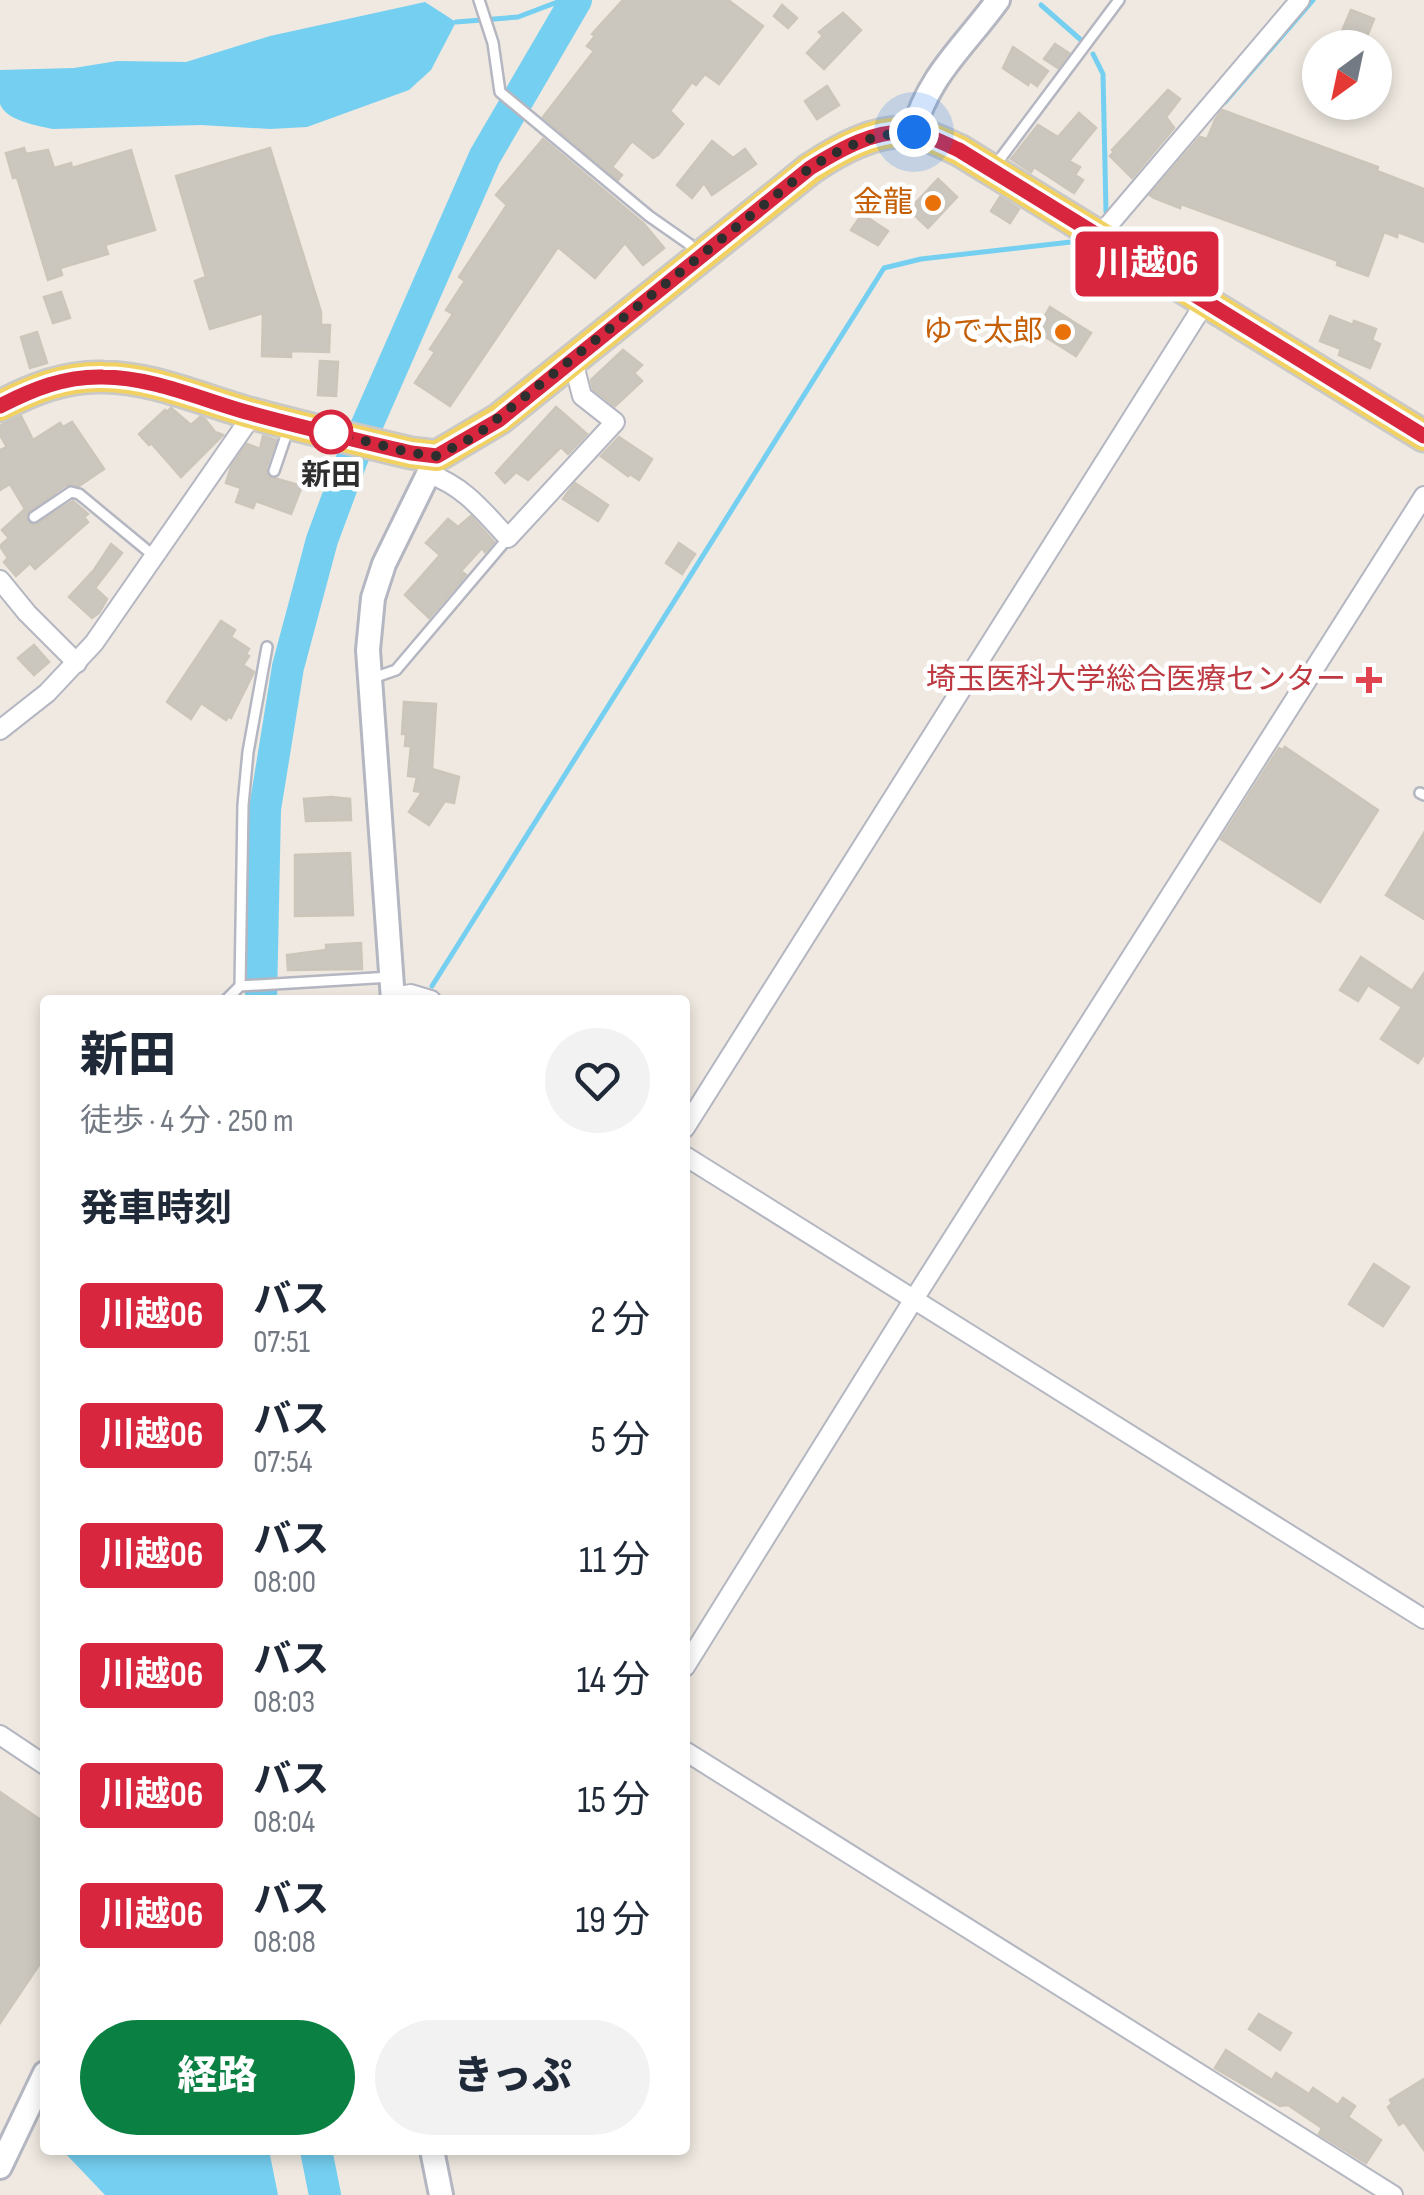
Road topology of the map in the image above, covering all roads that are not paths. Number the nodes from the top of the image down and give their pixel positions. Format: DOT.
graph roads {
  1 [pos="479,0"];
  2 [pos="998,0"];
  3 [pos="1119,0"];
  4 [pos="1300,0"];
  5 [pos="914,132"];
  6 [pos="992,170"];
  7 [pos="1100,235"];
  8 [pos="699,256"];
  9 [pos="1206,300"];
  10 [pos="573,361"];
  11 [pos="0,406"];
  12 [pos="252,414"];
  13 [pos="291,422"];
  14 [pos="1424,436"];
  15 [pos="433,465"];
  16 [pos="274,471"];
  17 [pos="1424,496"];
  18 [pos="34,516"];
  19 [pos="508,538"];
  20 [pos="154,556"];
  21 [pos="0,580"];
  22 [pos="267,647"];
  23 [pos="77,664"];
  24 [pos="370,679"];
  25 [pos="0,730"];
  26 [pos="242,986"];
  27 [pos="393,991"];
  28 [pos="232,995"];
  29 [pos="690,1120"];
  30 [pos="690,1159"];
  31 [pos="914,1299"];
  32 [pos="1424,1619"];
  33 [pos="690,1659"];
  34 [pos="0,1736"];
  35 [pos="690,1754"];
  36 [pos="40,1762"];
  37 [pos="40,2083"];
  38 [pos="433,2155"];
  39 [pos="0,2167"];
  40 [pos="1370,2189"];
  41 [pos="441,2195"];
  42 [pos="1393,2195"];
  1 -- 8 [label="lane"];
  2 -- 5 [label="street"];
  3 -- 6 [label="lane"];
  4 -- 7 [label="street"];
  5 -- 6 [label="main road"];
  5 -- 8 [label="main road"];
  6 -- 7 [label="main road"];
  7 -- 9 [label="main road"];
  8 -- 10 [label="main road"];
  9 -- 14 [label="main road"];
  9 -- 29 [label="street"];
  10 -- 15 [label="main road"];
  10 -- 19 [label="street"];
  11 -- 12 [label="main road"];
  12 -- 13 [label="main road"];
  12 -- 20 [label="street"];
  13 -- 15 [label="main road"];
  13 -- 16 [label="lane"];
  15 -- 19 [label="street"];
  15 -- 24 [label="street"];
  17 -- 31 [label="street"];
  18 -- 20 [label="lane"];
  19 -- 24 [label="lane"];
  20 -- 23 [label="street"];
  21 -- 23 [label="street"];
  22 -- 26 [label="lane"];
  23 -- 25 [label="street"];
  24 -- 27 [label="street"];
  26 -- 27 [label="lane"];
  26 -- 28 [label="lane"];
  30 -- 31 [label="street"];
  31 -- 32 [label="street"];
  31 -- 33 [label="street"];
  34 -- 36 [label="street"];
  35 -- 40 [label="street"];
  37 -- 39 [label="street"];
  38 -- 41 [label="street"];
  40 -- 42 [label="street"];
}
